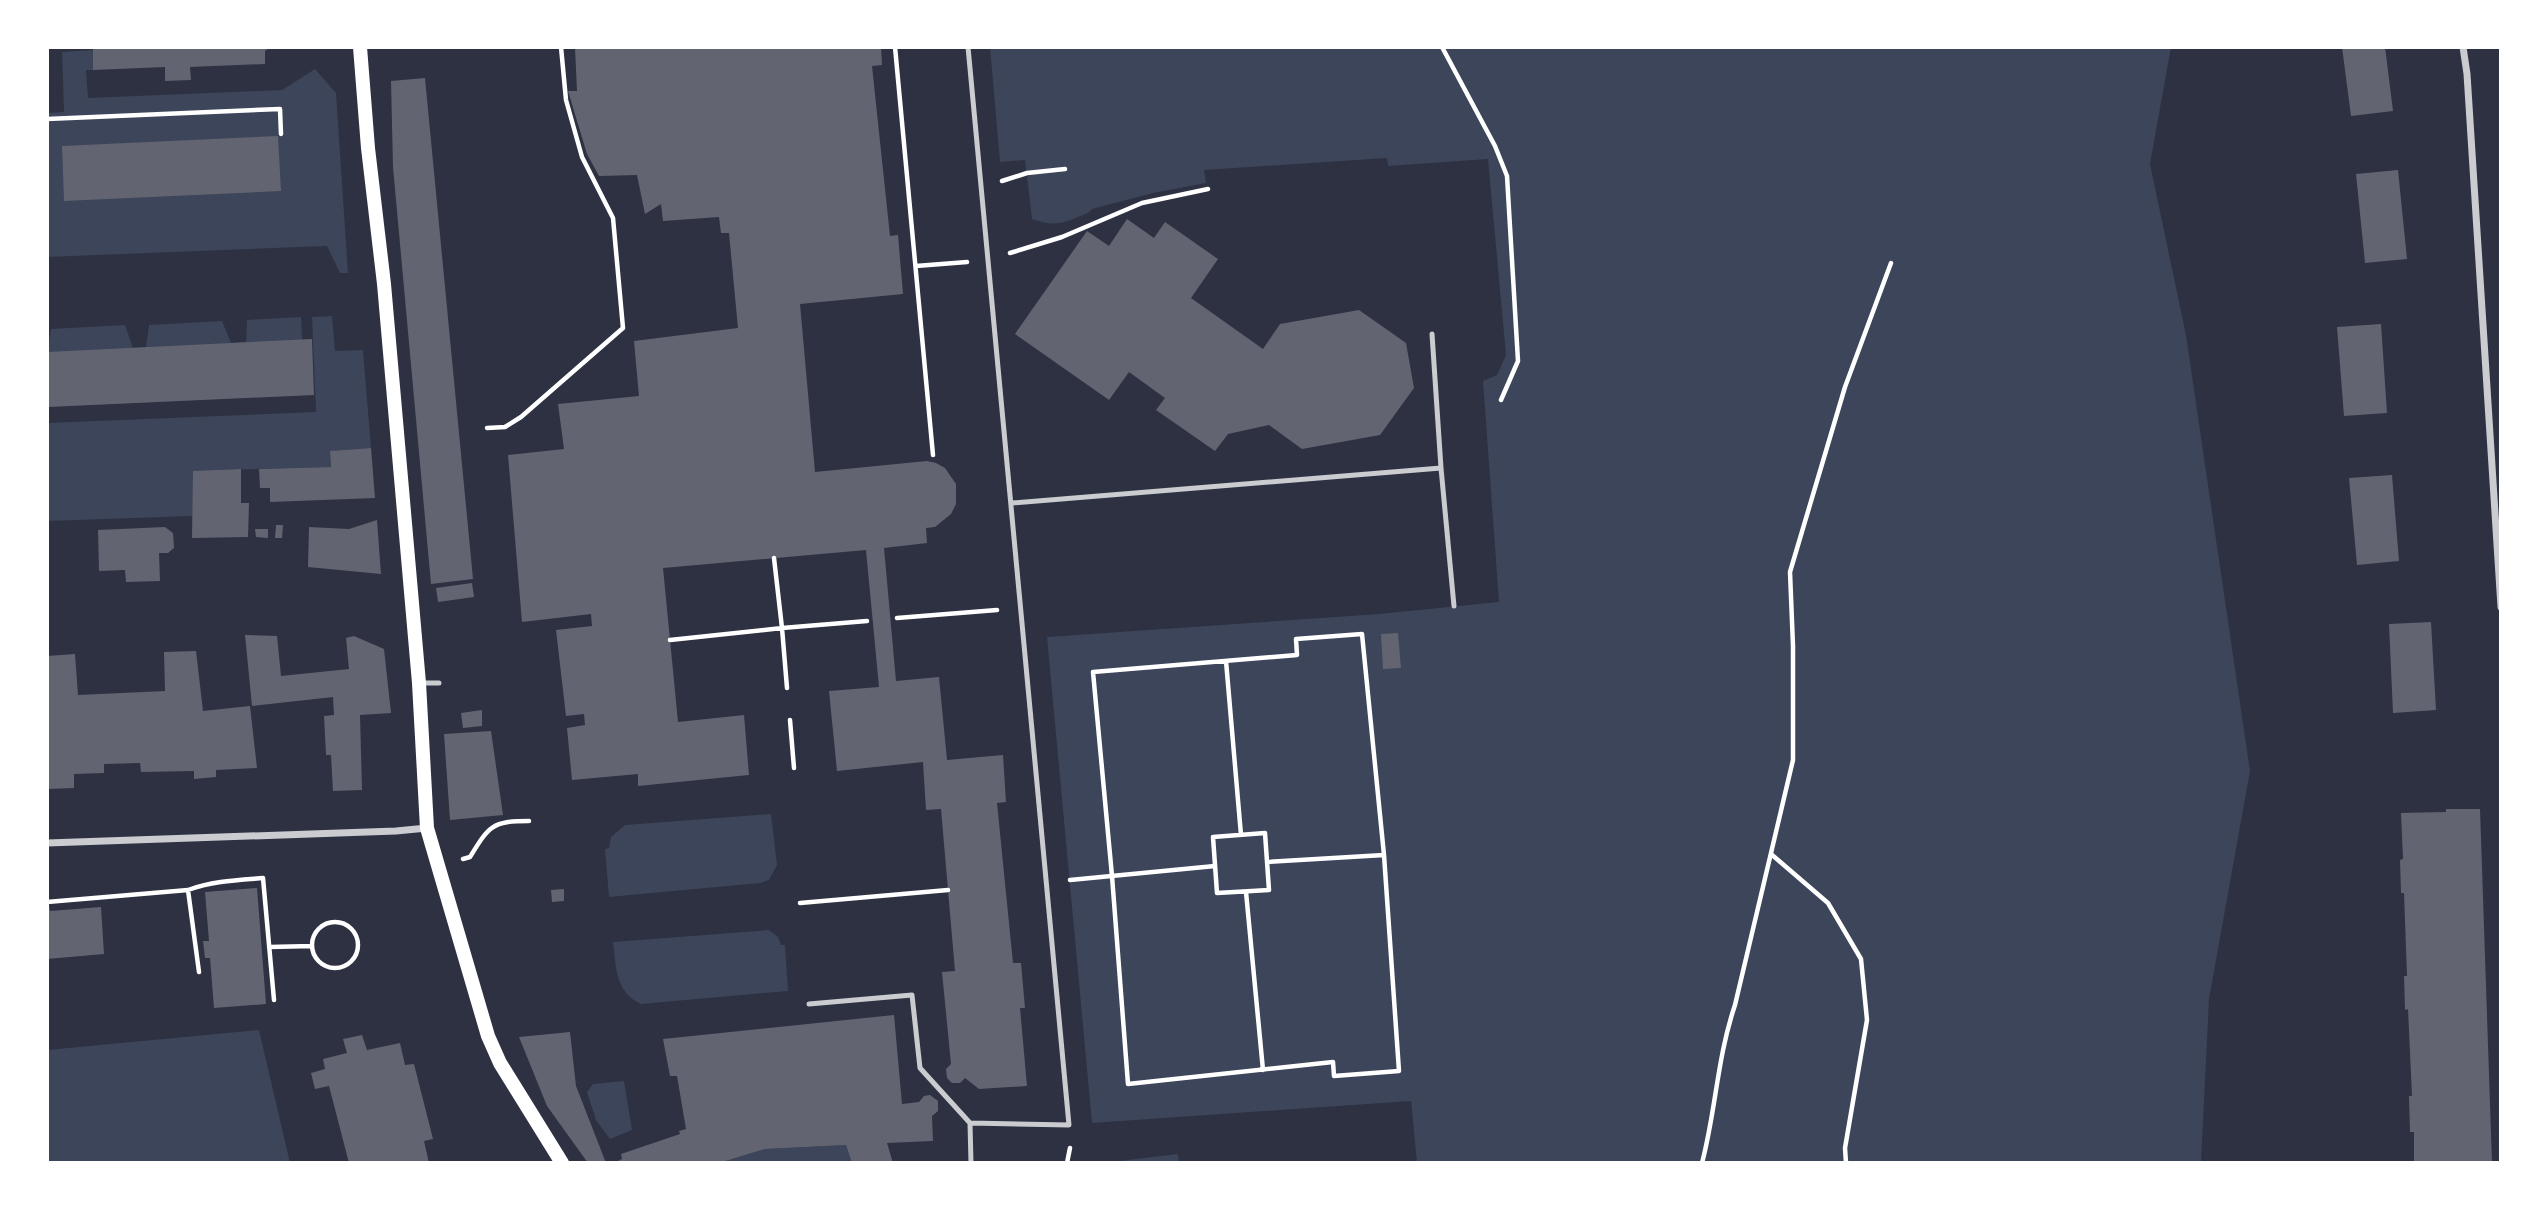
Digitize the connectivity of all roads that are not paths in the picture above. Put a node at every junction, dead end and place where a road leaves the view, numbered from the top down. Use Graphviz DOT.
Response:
graph roads {
  1 [pos="360,47"];
  2 [pos="968,47"];
  3 [pos="2463,47"];
  4 [pos="1432,334"];
  5 [pos="1441,468"];
  6 [pos="1012,503"];
  7 [pos="1454,606"];
  8 [pos="2501,607"];
  9 [pos="419,683"];
  10 [pos="439,683"];
  11 [pos="427,828"];
  12 [pos="47,843"];
  13 [pos="809,1003"];
  14 [pos="970,1123"];
  15 [pos="562,1163"];
  16 [pos="971,1163"];
  1 -- 9 [label="main road"];
  2 -- 6 [label="lane"];
  3 -- 8 [label="street"];
  4 -- 5 [label="lane"];
  5 -- 6 [label="lane"];
  5 -- 7 [label="lane"];
  6 -- 14 [label="lane"];
  9 -- 10 [label="lane"];
  9 -- 11 [label="main road"];
  11 -- 12 [label="street"];
  11 -- 15 [label="main road"];
  13 -- 14 [label="lane"];
  14 -- 16 [label="lane"];
}
